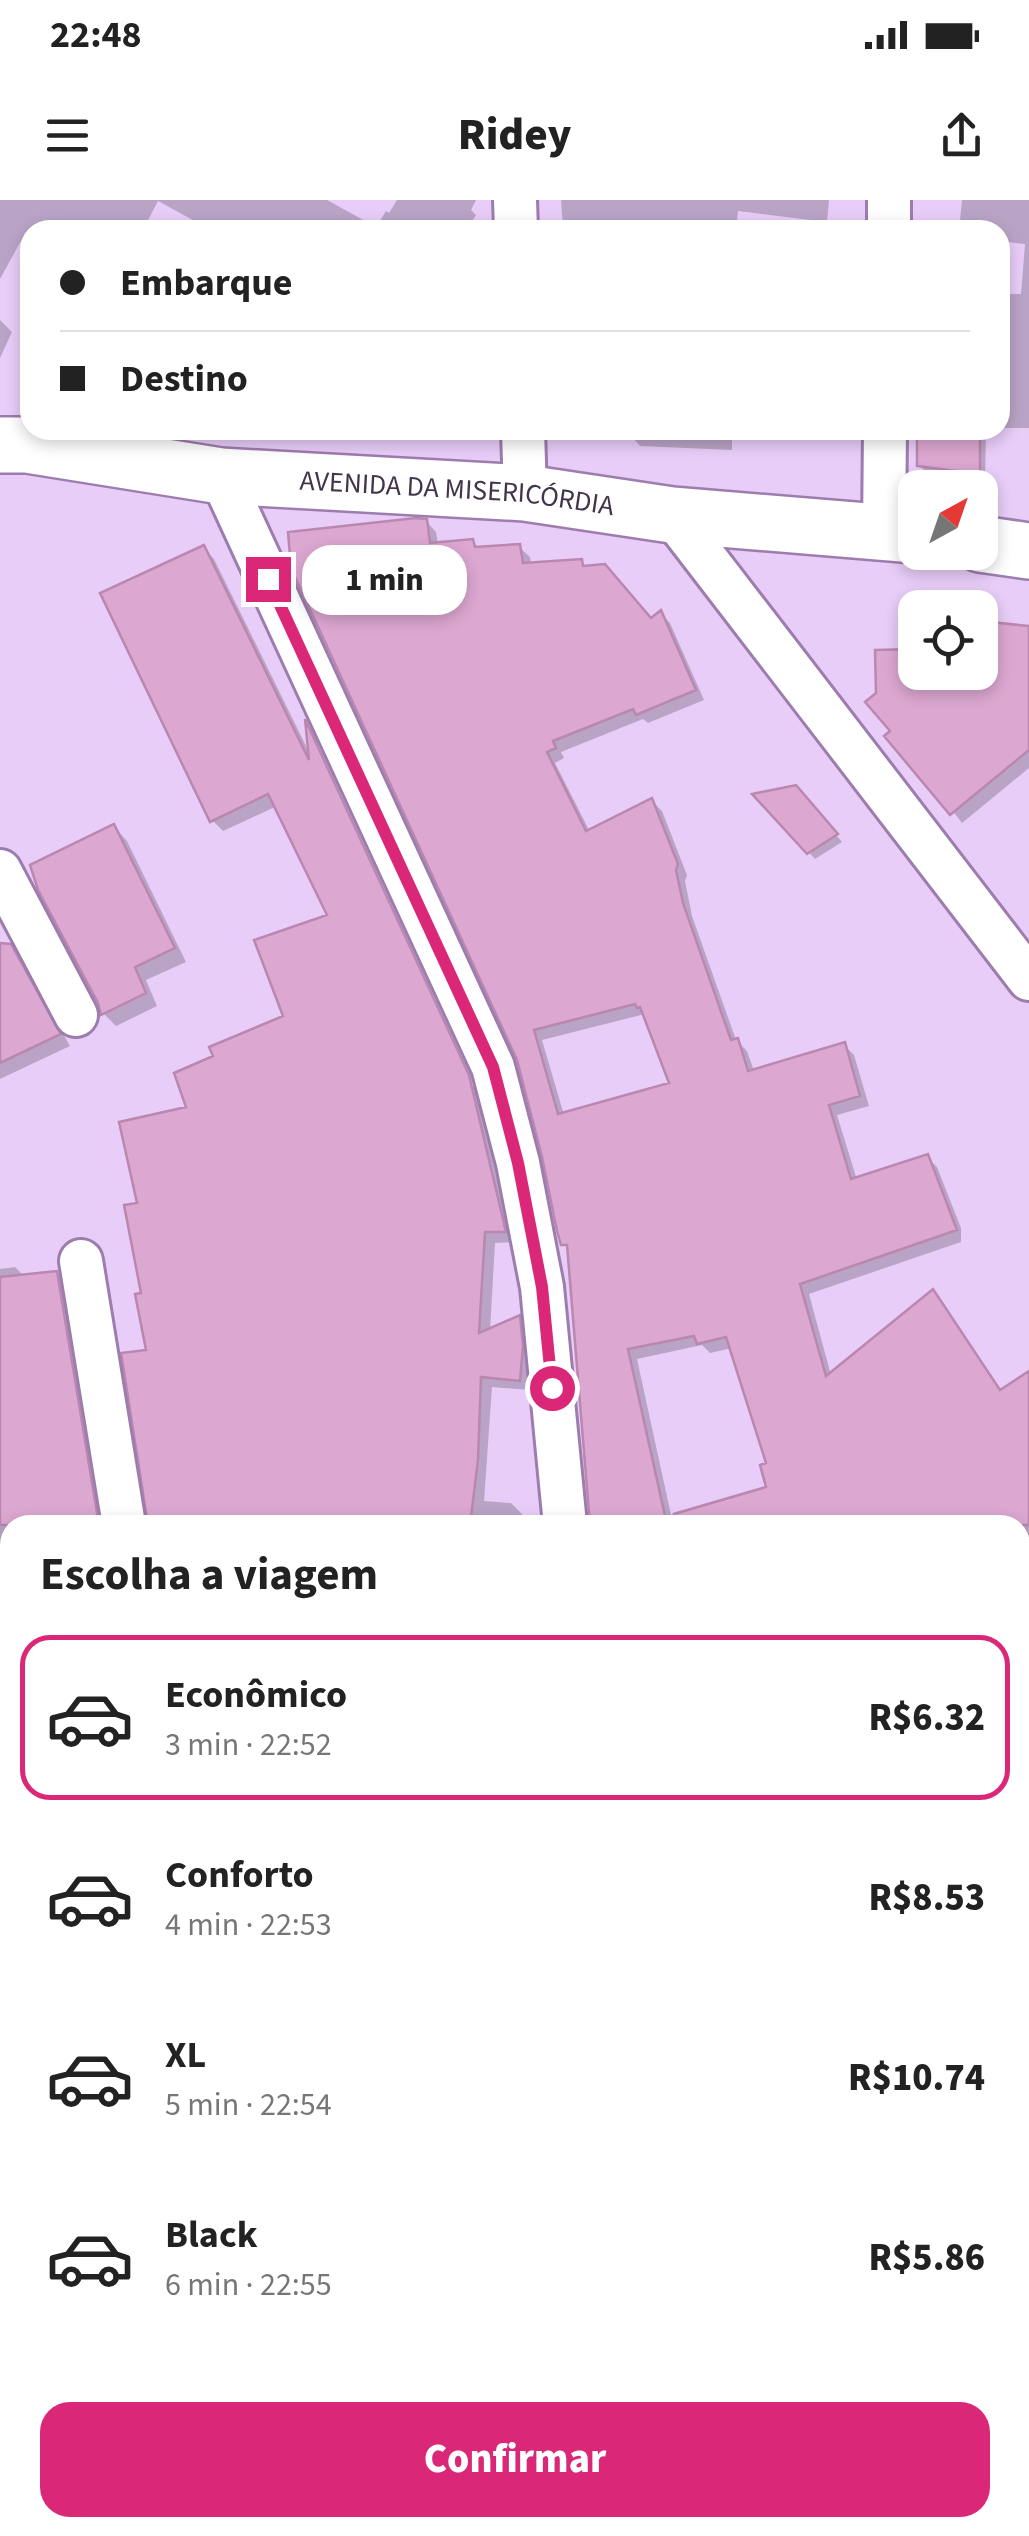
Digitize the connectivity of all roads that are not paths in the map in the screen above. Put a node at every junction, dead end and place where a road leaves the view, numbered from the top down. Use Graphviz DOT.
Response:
graph roads {
  1 [pos="522,440"];
  2 [pos="887,440"];
  3 [pos="0,445"];
  4 [pos="220,476"];
  5 [pos="524,493"];
  6 [pos="672,515"];
  7 [pos="898,525"];
  8 [pos="898,533"];
  9 [pos="998,547"];
  10 [pos="1029,551"];
  11 [pos="0,871"];
  12 [pos="1029,979"];
  13 [pos="76,1015"];
  14 [pos="81,1261"];
  15 [pos="122,1515"];
  16 [pos="564,1515"];
  1 -- 5 [label="street"];
  2 -- 7 [label="street"];
  3 -- 4 [label="street, AVENIDA DA MISERICÓRDIA"];
  4 -- 5 [label="street, AVENIDA DA MISERICÓRDIA"];
  4 -- 16 [label="street"];
  5 -- 6 [label="street, AVENIDA DA MISERICÓRDIA"];
  6 -- 8 [label="street, AVENIDA DA MISERICÓRDIA"];
  6 -- 12 [label="street"];
  9 -- 10 [label="street"];
  11 -- 13 [label="street"];
  14 -- 15 [label="street"];
}
